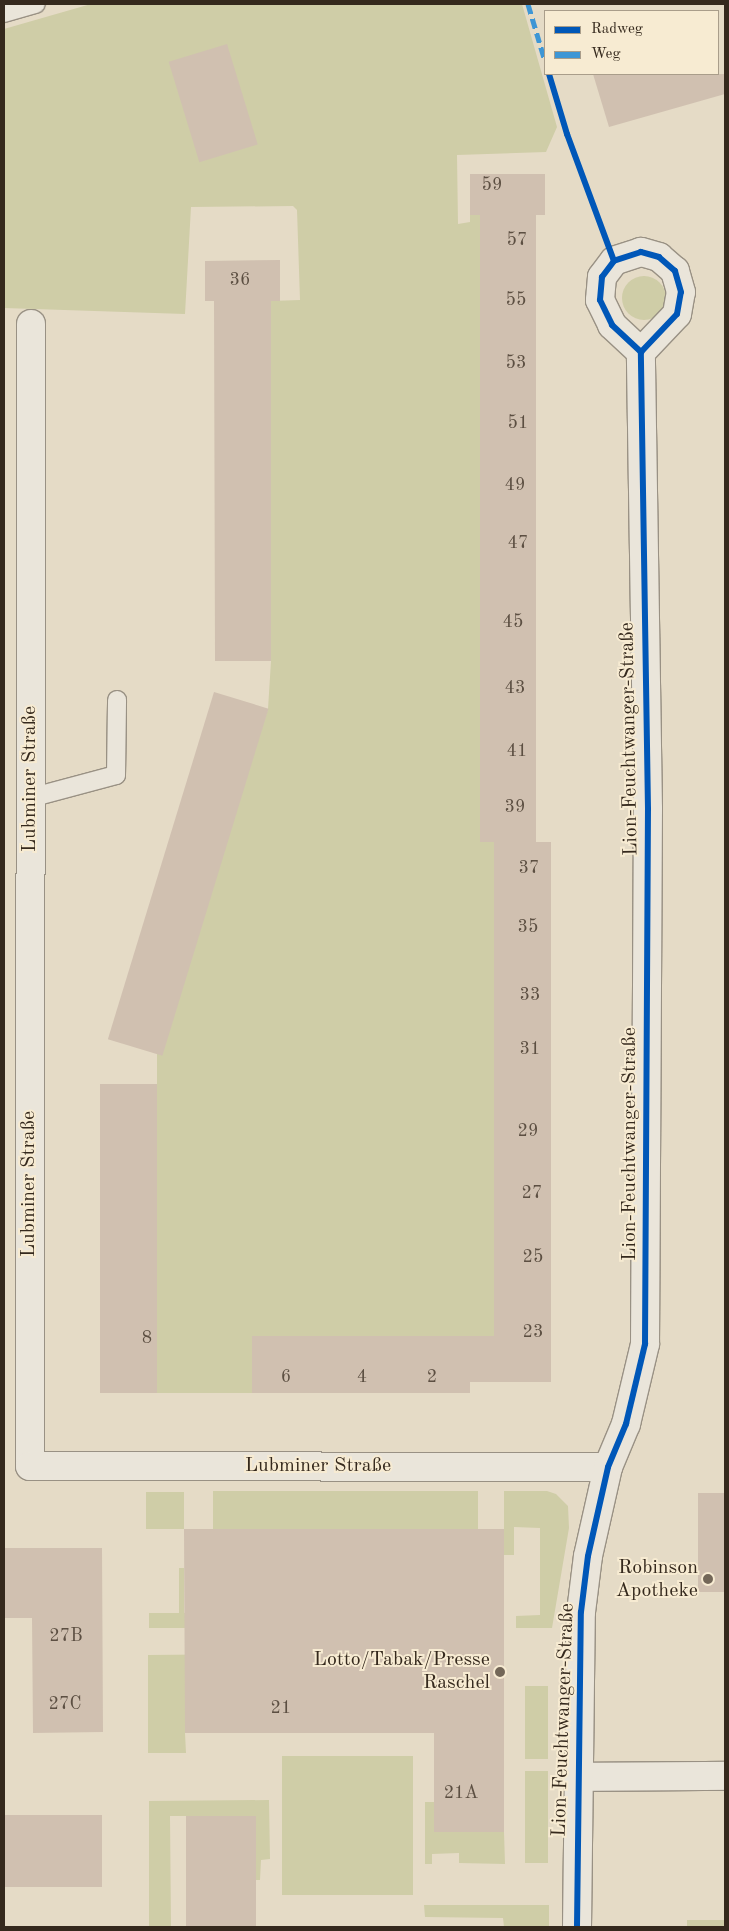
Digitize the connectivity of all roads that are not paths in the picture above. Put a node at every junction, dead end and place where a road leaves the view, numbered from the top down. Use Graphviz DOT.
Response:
graph roads {
  1 [pos="36,4"];
  2 [pos="4,13"];
  3 [pos="31,324"];
  4 [pos="641,352"];
  5 [pos="118,700"];
  6 [pos="30,798"];
  7 [pos="608,1467"];
  8 [pos="725,1776"];
  9 [pos="576,1777"];
  10 [pos="577,1927"];
  1 -- 2 [label="lane"];
  3 -- 6 [label="street, Lubminer Straße"];
  4 -- 7 [label="street, Lion-Feuchtwanger-Straße"];
  5 -- 6 [label="lane"];
  6 -- 7 [label="street, Lubminer Straße"];
  7 -- 9 [label="street, Lion-Feuchtwanger-Straße"];
  8 -- 9 [label="street"];
  9 -- 10 [label="street, Lion-Feuchtwanger-Straße"];
}
